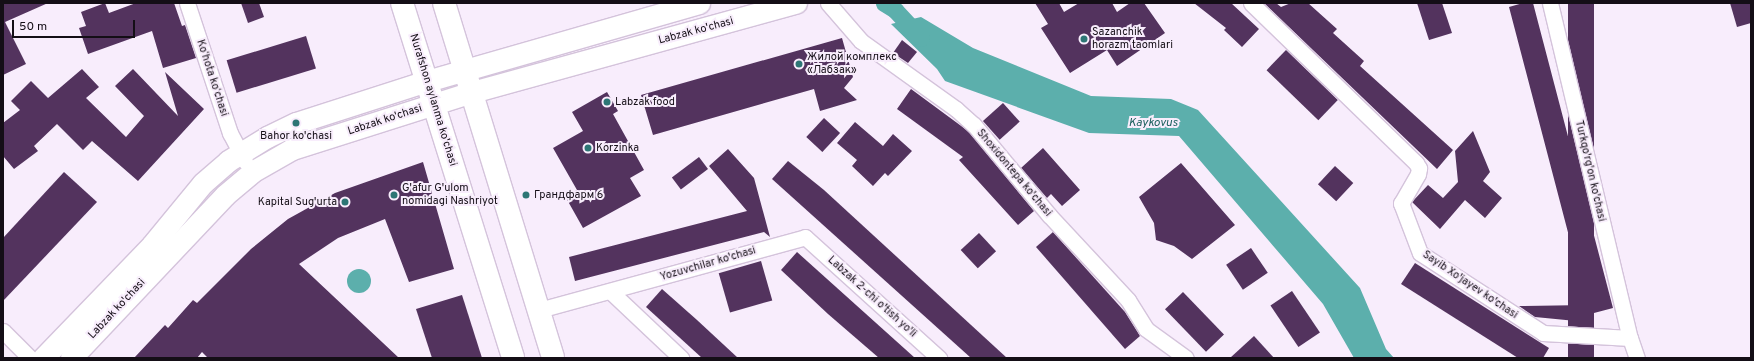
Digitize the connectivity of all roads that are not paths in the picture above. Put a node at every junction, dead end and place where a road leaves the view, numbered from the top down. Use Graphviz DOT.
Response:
graph roads {
  1 [pos="187,3"];
  2 [pos="402,3"];
  3 [pos="444,3"];
  4 [pos="699,3"];
  5 [pos="796,3"];
  6 [pos="828,3"];
  7 [pos="1251,3"];
  8 [pos="1550,3"];
  9 [pos="465,69"];
  10 [pos="427,81"];
  11 [pos="472,92"];
  12 [pos="435,104"];
  13 [pos="240,152"];
  14 [pos="252,172"];
  15 [pos="805,237"];
  16 [pos="610,291"];
  17 [pos="539,310"];
  18 [pos="3,331"];
  19 [pos="1630,338"];
  20 [pos="30,358"];
  21 [pos="43,358"];
  22 [pos="71,358"];
  23 [pos="513,358"];
  24 [pos="553,358"];
  25 [pos="681,358"];
  26 [pos="939,358"];
  27 [pos="1186,358"];
  28 [pos="1637,358"];
  1 -- 13 [label="street, Koʻhota koʻchasi"];
  2 -- 10 [label="main road, Nurafshon aylanma ko'chasi"];
  3 -- 9 [label="main road"];
  4 -- 9 [label="main road, Labzak ko'chasi"];
  5 -- 11 [label="main road, Labzak ko'chasi"];
  6 -- 27 [label="street, Shoxidontepa ko'chasi"];
  7 -- 19 [label="street, Sayib Xo'jayev ko'chasi"];
  8 -- 19 [label="street, Turkqo'rg'on ko'chasi"];
  9 -- 10 [label="main road, Labzak ko'chasi"];
  9 -- 11 [label="main road"];
  10 -- 12 [label="main road, Nurafshon aylanma ko'chasi"];
  10 -- 13 [label="main road, Labzak ko'chasi"];
  11 -- 12 [label="main road, Labzak ko'chasi"];
  11 -- 17 [label="main road"];
  12 -- 14 [label="main road, Labzak ko'chasi"];
  12 -- 23 [label="main road, Nurafshon aylanma ko'chasi"];
  13 -- 14 [label="street, Koʻhota koʻchasi"];
  13 -- 21 [label="main road, Labzak ko'chasi"];
  14 -- 22 [label="main road, Labzak ko'chasi"];
  15 -- 16 [label="street, Yozuvchilar ko'chasi"];
  15 -- 26 [label="street, Labzak 2-chi o'tish yo'li"];
  16 -- 17 [label="street, Yozuvchilar ko'chasi"];
  16 -- 25 [label="street"];
  17 -- 24 [label="main road"];
  18 -- 20 [label="street"];
  19 -- 28 [label="street"];
}
